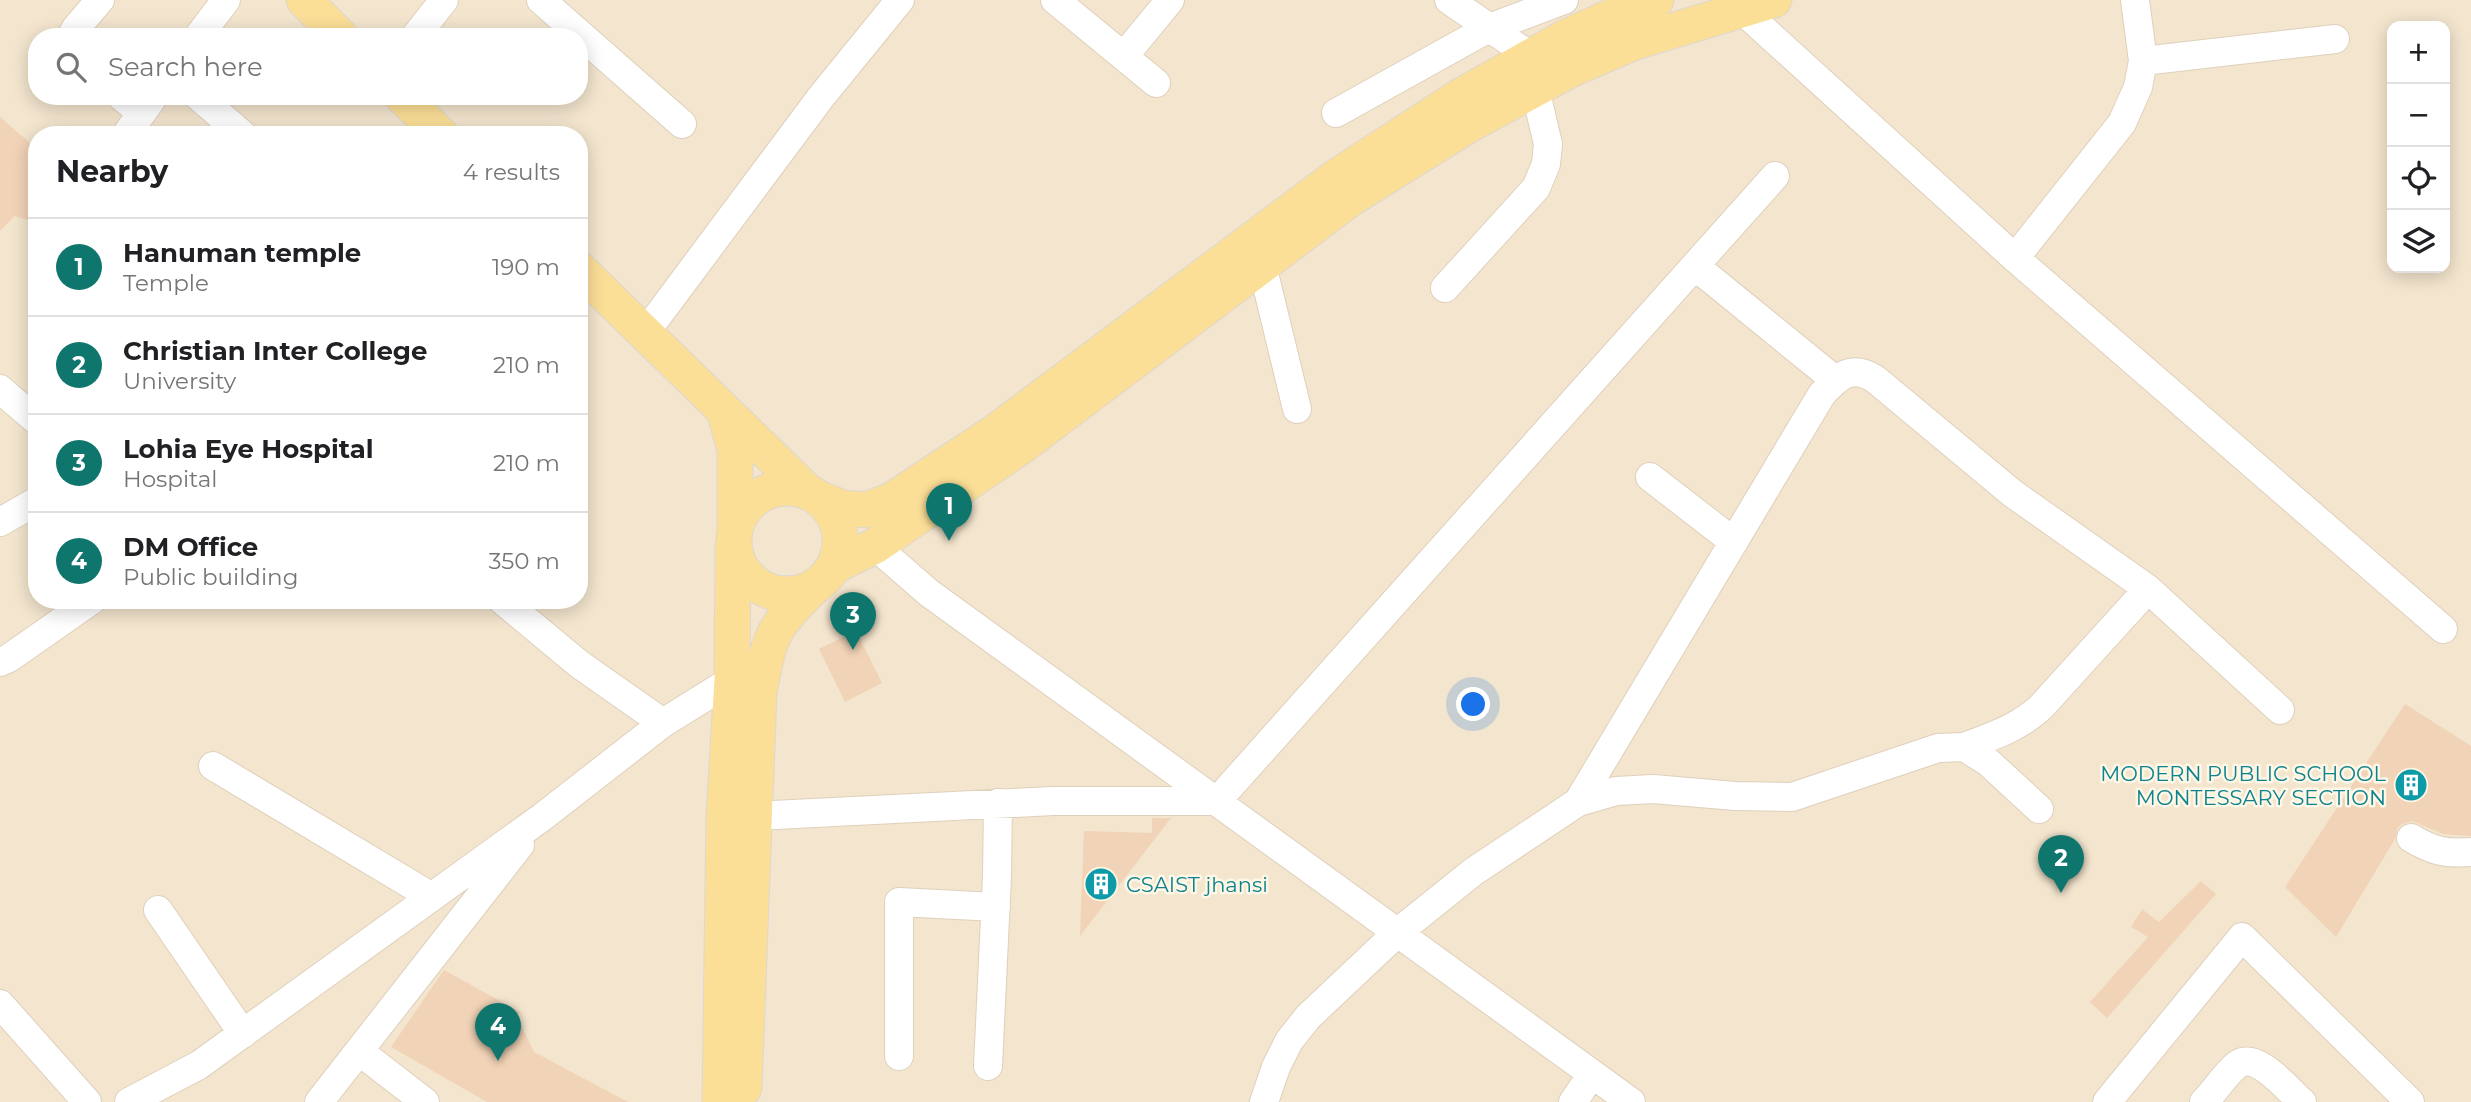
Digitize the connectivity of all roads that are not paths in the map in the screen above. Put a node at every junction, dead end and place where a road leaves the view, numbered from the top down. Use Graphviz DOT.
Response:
graph roads {
  1 [pos="100,0"];
  2 [pos="226,0"];
  3 [pos="304,0"];
  4 [pos="443,0"];
  5 [pos="541,0"];
  6 [pos="900,0"];
  7 [pos="1055,0"];
  8 [pos="1170,0"];
  9 [pos="1449,0"];
  10 [pos="1564,0"];
  11 [pos="1656,0"];
  12 [pos="2135,0"];
  13 [pos="1751,3"];
  14 [pos="78,28"];
  15 [pos="205,28"];
  16 [pos="332,28"];
  17 [pos="422,28"];
  18 [pos="573,28"];
  19 [pos="1489,28"];
  20 [pos="2335,39"];
  21 [pos="588,42"];
  22 [pos="1124,56"];
  23 [pos="2143,61"];
  24 [pos="1533,73"];
  25 [pos="1156,83"];
  26 [pos="208,105"];
  27 [pos="411,105"];
  28 [pos="1336,113"];
  29 [pos="681,124"];
  30 [pos="233,126"];
  31 [pos="433,126"];
  32 [pos="1775,176"];
  33 [pos="2015,258"];
  34 [pos="1262,265"];
  35 [pos="1695,266"];
  36 [pos="588,278"];
  37 [pos="1444,288"];
  38 [pos="645,333"];
  39 [pos="1835,380"];
  40 [pos="2,394"];
  41 [pos="1297,409"];
  42 [pos="725,413"];
  43 [pos="28,414"];
  44 [pos="1650,477"];
  45 [pos="813,495"];
  46 [pos="28,506"];
  47 [pos="0,522"];
  48 [pos="734,537"];
  49 [pos="1734,542"];
  50 [pos="875,546"];
  51 [pos="836,565"];
  52 [pos="2148,589"];
  53 [pos="811,590"];
  54 [pos="79,609"];
  55 [pos="513,609"];
  56 [pos="2443,629"];
  57 [pos="0,662"];
  58 [pos="732,680"];
  59 [pos="2280,710"];
  60 [pos="663,723"];
  61 [pos="1964,747"];
  62 [pos="213,766"];
  63 [pos="1217,801"];
  64 [pos="1578,802"];
  65 [pos="998,803"];
  66 [pos="2039,809"];
  67 [pos="739,816"];
  68 [pos="541,818"];
  69 [pos="2411,838"];
  70 [pos="2471,852"];
  71 [pos="432,897"];
  72 [pos="996,907"];
  73 [pos="158,910"];
  74 [pos="1397,933"];
  75 [pos="0,1004"];
  76 [pos="243,1034"];
  77 [pos="359,1051"];
  78 [pos="899,1056"];
  79 [pos="988,1066"];
  80 [pos="1592,1074"];
  81 [pos="88,1102"];
  82 [pos="129,1102"];
  83 [pos="319,1102"];
  84 [pos="425,1102"];
  85 [pos="720,1102"];
  86 [pos="744,1102"];
  87 [pos="1264,1102"];
  88 [pos="1573,1102"];
  89 [pos="1631,1102"];
  90 [pos="2107,1102"];
  91 [pos="2204,1102"];
  92 [pos="2302,1102"];
  93 [pos="2410,1102"];
  1 -- 14 [label="street"];
  2 -- 15 [label="street"];
  3 -- 16 [label="main road"];
  4 -- 17 [label="street"];
  5 -- 18 [label="street"];
  6 -- 38 [label="street"];
  7 -- 22 [label="street"];
  8 -- 22 [label="street"];
  9 -- 19 [label="street"];
  10 -- 19 [label="street"];
  11 -- 24 [label="main road"];
  12 -- 23 [label="street"];
  13 -- 24 [label="main road"];
  13 -- 33 [label="street"];
  19 -- 24 [label="street"];
  19 -- 28 [label="street"];
  20 -- 23 [label="street"];
  21 -- 29 [label="street"];
  22 -- 25 [label="street"];
  23 -- 33 [label="street"];
  24 -- 34 [label="main road"];
  24 -- 37 [label="street"];
  24 -- 45 [label="main road"];
  26 -- 30 [label="street"];
  27 -- 31 [label="main road"];
  32 -- 35 [label="street"];
  33 -- 56 [label="street"];
  34 -- 41 [label="street"];
  34 -- 50 [label="main road"];
  35 -- 39 [label="street"];
  35 -- 63 [label="street"];
  36 -- 38 [label="main road"];
  38 -- 42 [label="main road"];
  39 -- 49 [label="street"];
  39 -- 52 [label="street"];
  40 -- 43 [label="street"];
  42 -- 45 [label="main road"];
  42 -- 48 [label="main road"];
  44 -- 49 [label="street"];
  45 -- 48 [label="main road"];
  45 -- 51 [label="main road"];
  46 -- 47 [label="street"];
  48 -- 53 [label="main road"];
  48 -- 58 [label="main road"];
  49 -- 64 [label="street"];
  50 -- 51 [label="main road"];
  50 -- 63 [label="street"];
  51 -- 53 [label="main road"];
  52 -- 59 [label="street"];
  52 -- 61 [label="street"];
  53 -- 67 [label="main road"];
  54 -- 57 [label="street"];
  55 -- 60 [label="street"];
  58 -- 60 [label="street"];
  58 -- 67 [label="main road"];
  60 -- 68 [label="street"];
  61 -- 64 [label="street"];
  61 -- 66 [label="street"];
  62 -- 71 [label="street"];
  63 -- 65 [label="street"];
  63 -- 74 [label="street"];
  64 -- 74 [label="street"];
  65 -- 67 [label="street"];
  65 -- 72 [label="street"];
  67 -- 85 [label="main road"];
  67 -- 86 [label="main road"];
  68 -- 71 [label="street"];
  68 -- 77 [label="street"];
  69 -- 70 [label="street"];
  71 -- 76 [label="street"];
  72 -- 78 [label="street"];
  72 -- 79 [label="street"];
  73 -- 76 [label="street"];
  74 -- 80 [label="street"];
  74 -- 87 [label="street"];
  75 -- 81 [label="street"];
  76 -- 82 [label="street"];
  77 -- 83 [label="street"];
  77 -- 84 [label="street"];
  80 -- 88 [label="street"];
  80 -- 89 [label="street"];
  90 -- 93 [label="street"];
  91 -- 92 [label="street"];
}
